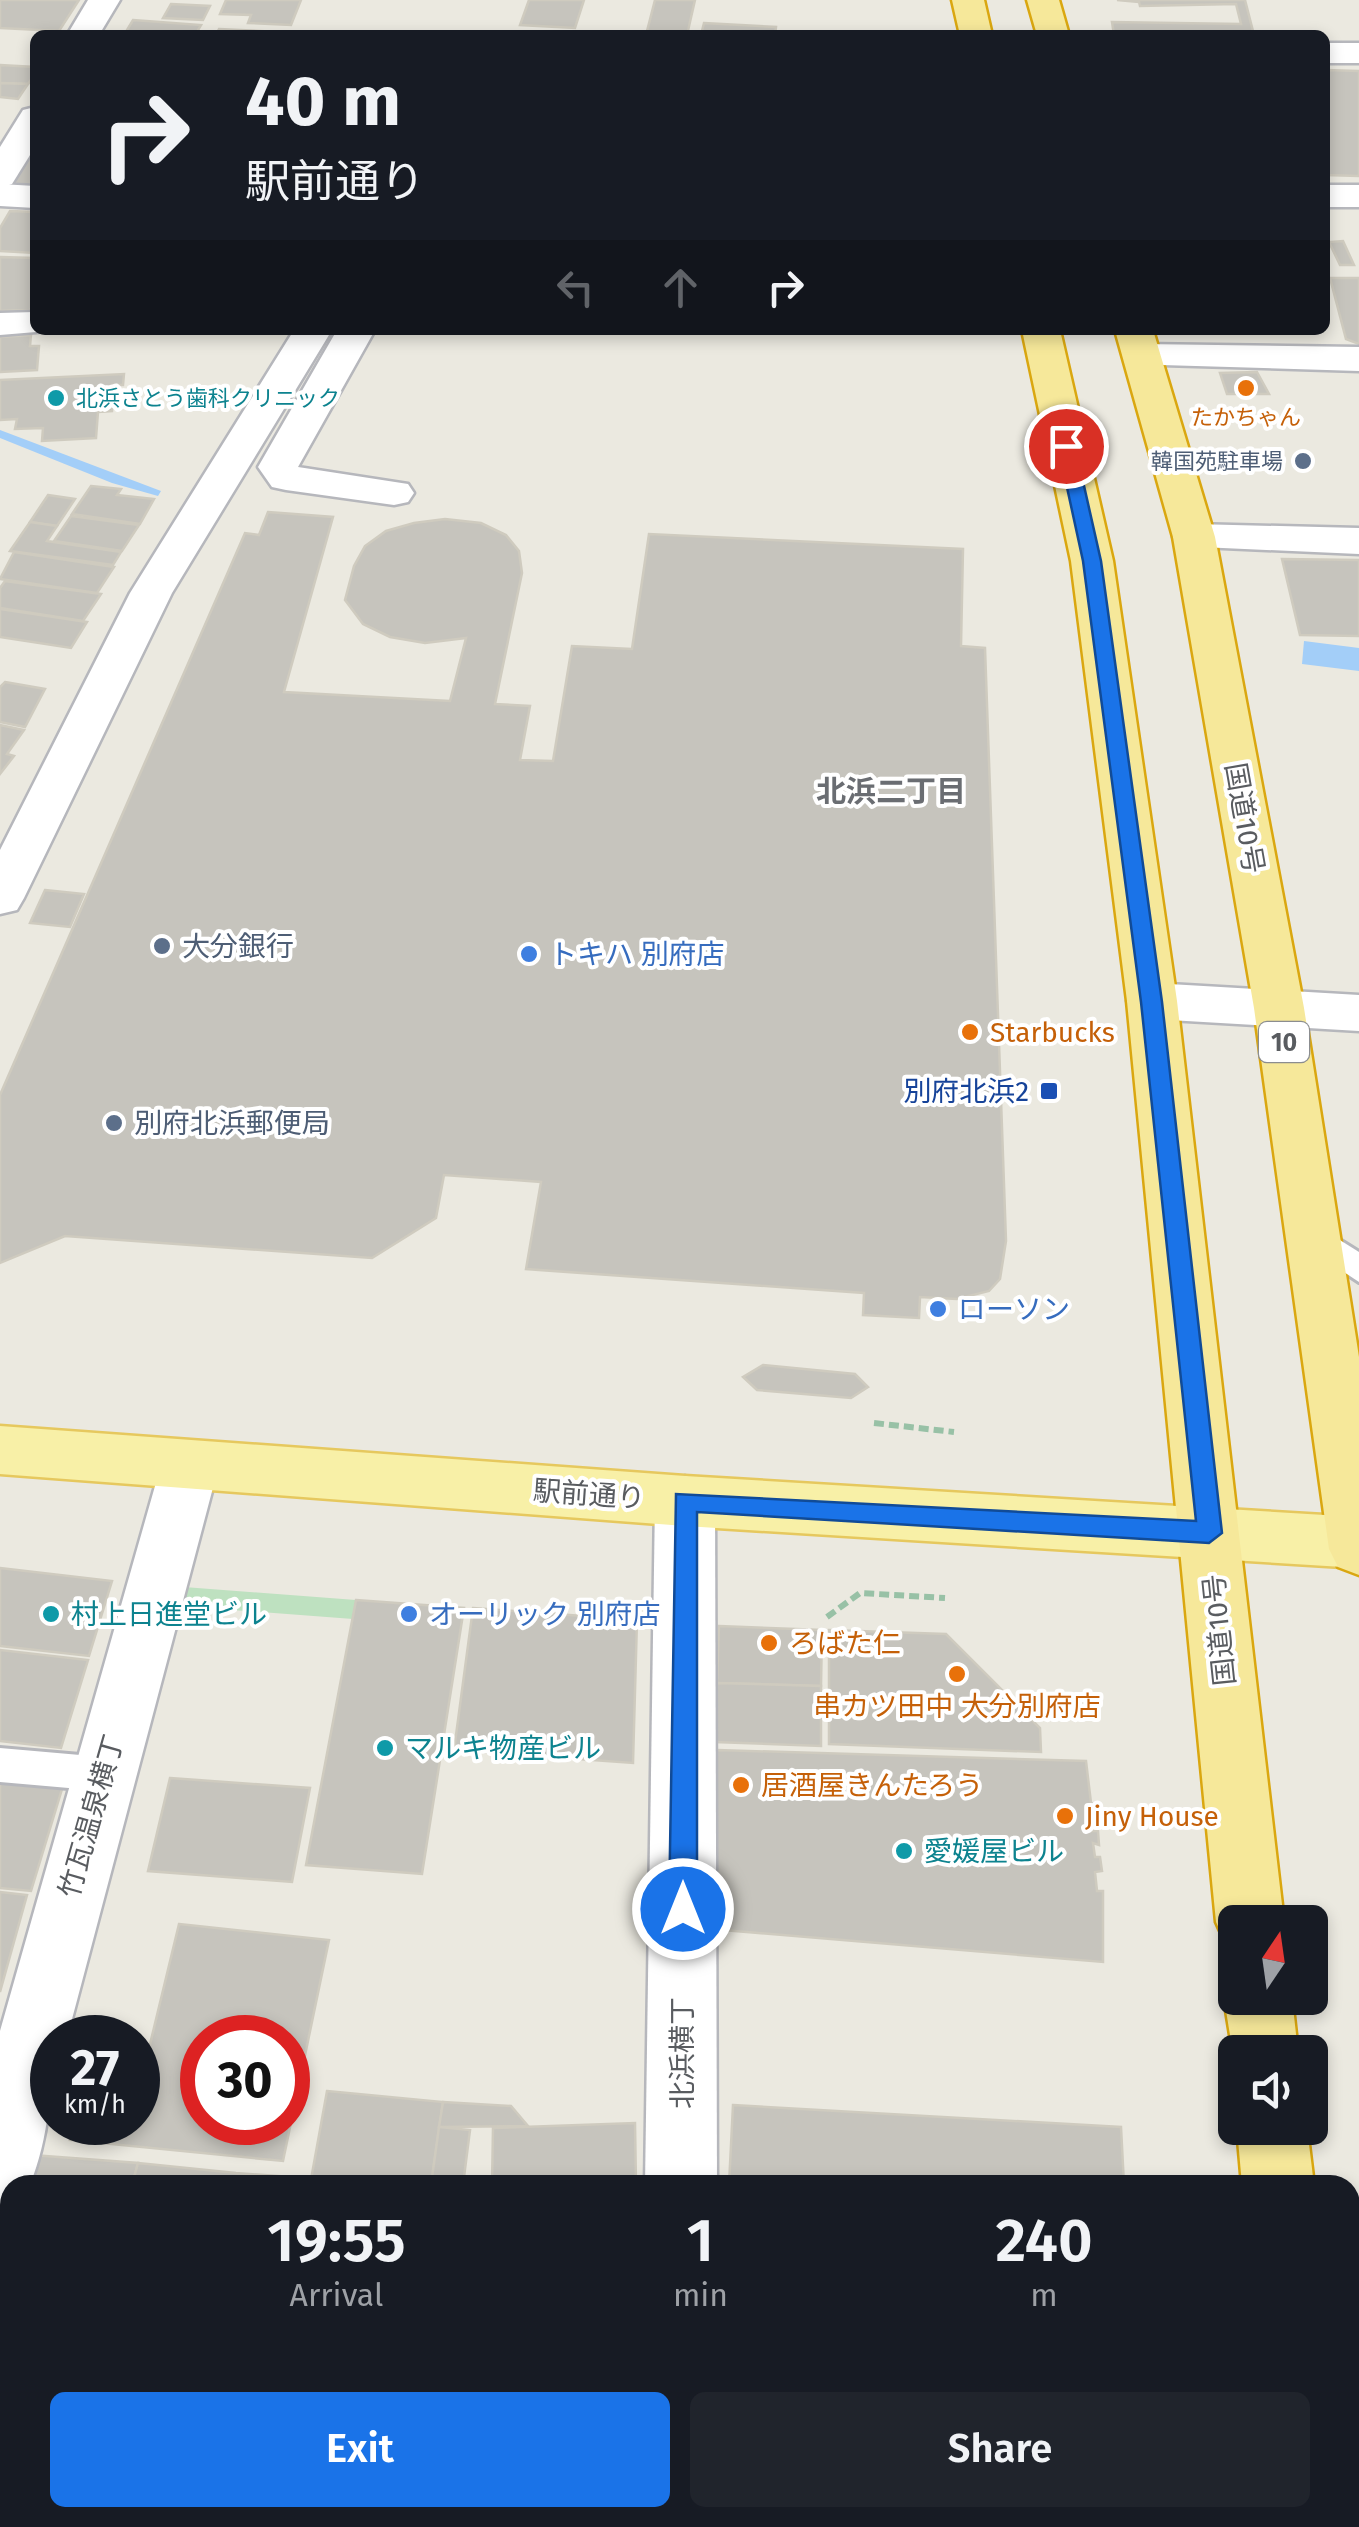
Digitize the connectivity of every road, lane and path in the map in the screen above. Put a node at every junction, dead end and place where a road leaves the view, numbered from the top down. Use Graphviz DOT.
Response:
graph roads {
  1 [pos="104,0"];
  2 [pos="968,0"];
  3 [pos="1042,0"];
  4 [pos="86,30"];
  5 [pos="975,30"];
  6 [pos="1051,30"];
  7 [pos="1330,52"];
  8 [pos="1359,53"];
  9 [pos="30,126"];
  10 [pos="0,177"];
  11 [pos="0,194"];
  12 [pos="1330,196"];
  13 [pos="1359,196"];
  14 [pos="30,197"];
  15 [pos="30,323"];
  16 [pos="0,324"];
  17 [pos="310,335"];
  18 [pos="353,335"];
  19 [pos="1042,335"];
  20 [pos="1138,343"];
  21 [pos="1359,359"];
  22 [pos="394,493"];
  23 [pos="1194,538"];
  24 [pos="1359,542"];
  25 [pos="0,898"];
  26 [pos="1152,1002"];
  27 [pos="1279,1008"];
  28 [pos="1359,1013"];
  29 [pos="1312,1234"];
  30 [pos="1359,1269"];
  31 [pos="874,1423"];
  32 [pos="954,1432"];
  33 [pos="0,1450"];
  34 [pos="190,1465"];
  35 [pos="685,1501"];
  36 [pos="1209,1533"];
  37 [pos="1359,1545"];
  38 [pos="944,1598"];
  39 [pos="827,1617"];
  40 [pos="0,1765"];
  41 [pos="104,1774"];
  42 [pos="1248,1905"];
  43 [pos="1274,2145"];
  44 [pos="0,2170"];
  45 [pos="682,2175"];
  46 [pos="1277,2175"];
  1 -- 4 [label="street"];
  2 -- 5 [label="highway"];
  3 -- 6 [label="highway"];
  7 -- 8 [label="street"];
  9 -- 10 [label="street"];
  11 -- 14 [label="street"];
  12 -- 13 [label="street"];
  15 -- 16 [label="street"];
  17 -- 25 [label="street"];
  18 -- 22 [label="street"];
  19 -- 26 [label="highway, 国道10号"];
  20 -- 21 [label="street"];
  20 -- 23 [label="highway, 国道10号 / 10"];
  23 -- 24 [label="street"];
  23 -- 27 [label="highway, 国道10号 / 10"];
  26 -- 27 [label="street"];
  26 -- 36 [label="highway, 国道10号"];
  27 -- 28 [label="street"];
  27 -- 29 [label="highway, 国道10号 / 10"];
  29 -- 30 [label="lane"];
  29 -- 37 [label="highway, 国道10号 / 10"];
  31 -- 32 [label="path"];
  33 -- 34 [label="main road, 駅前通り"];
  34 -- 35 [label="main road, 駅前通り"];
  34 -- 41 [label="street, 竹瓦温泉横丁"];
  35 -- 36 [label="main road, 駅前通り"];
  35 -- 45 [label="street, 北浜横丁"];
  36 -- 37 [label="main road, 駅前通り"];
  36 -- 42 [label="highway, 国道10号"];
  38 -- 39 [label="path"];
  40 -- 41 [label="lane"];
  41 -- 44 [label="street, 竹瓦温泉横丁"];
  43 -- 46 [label="highway"];
}
